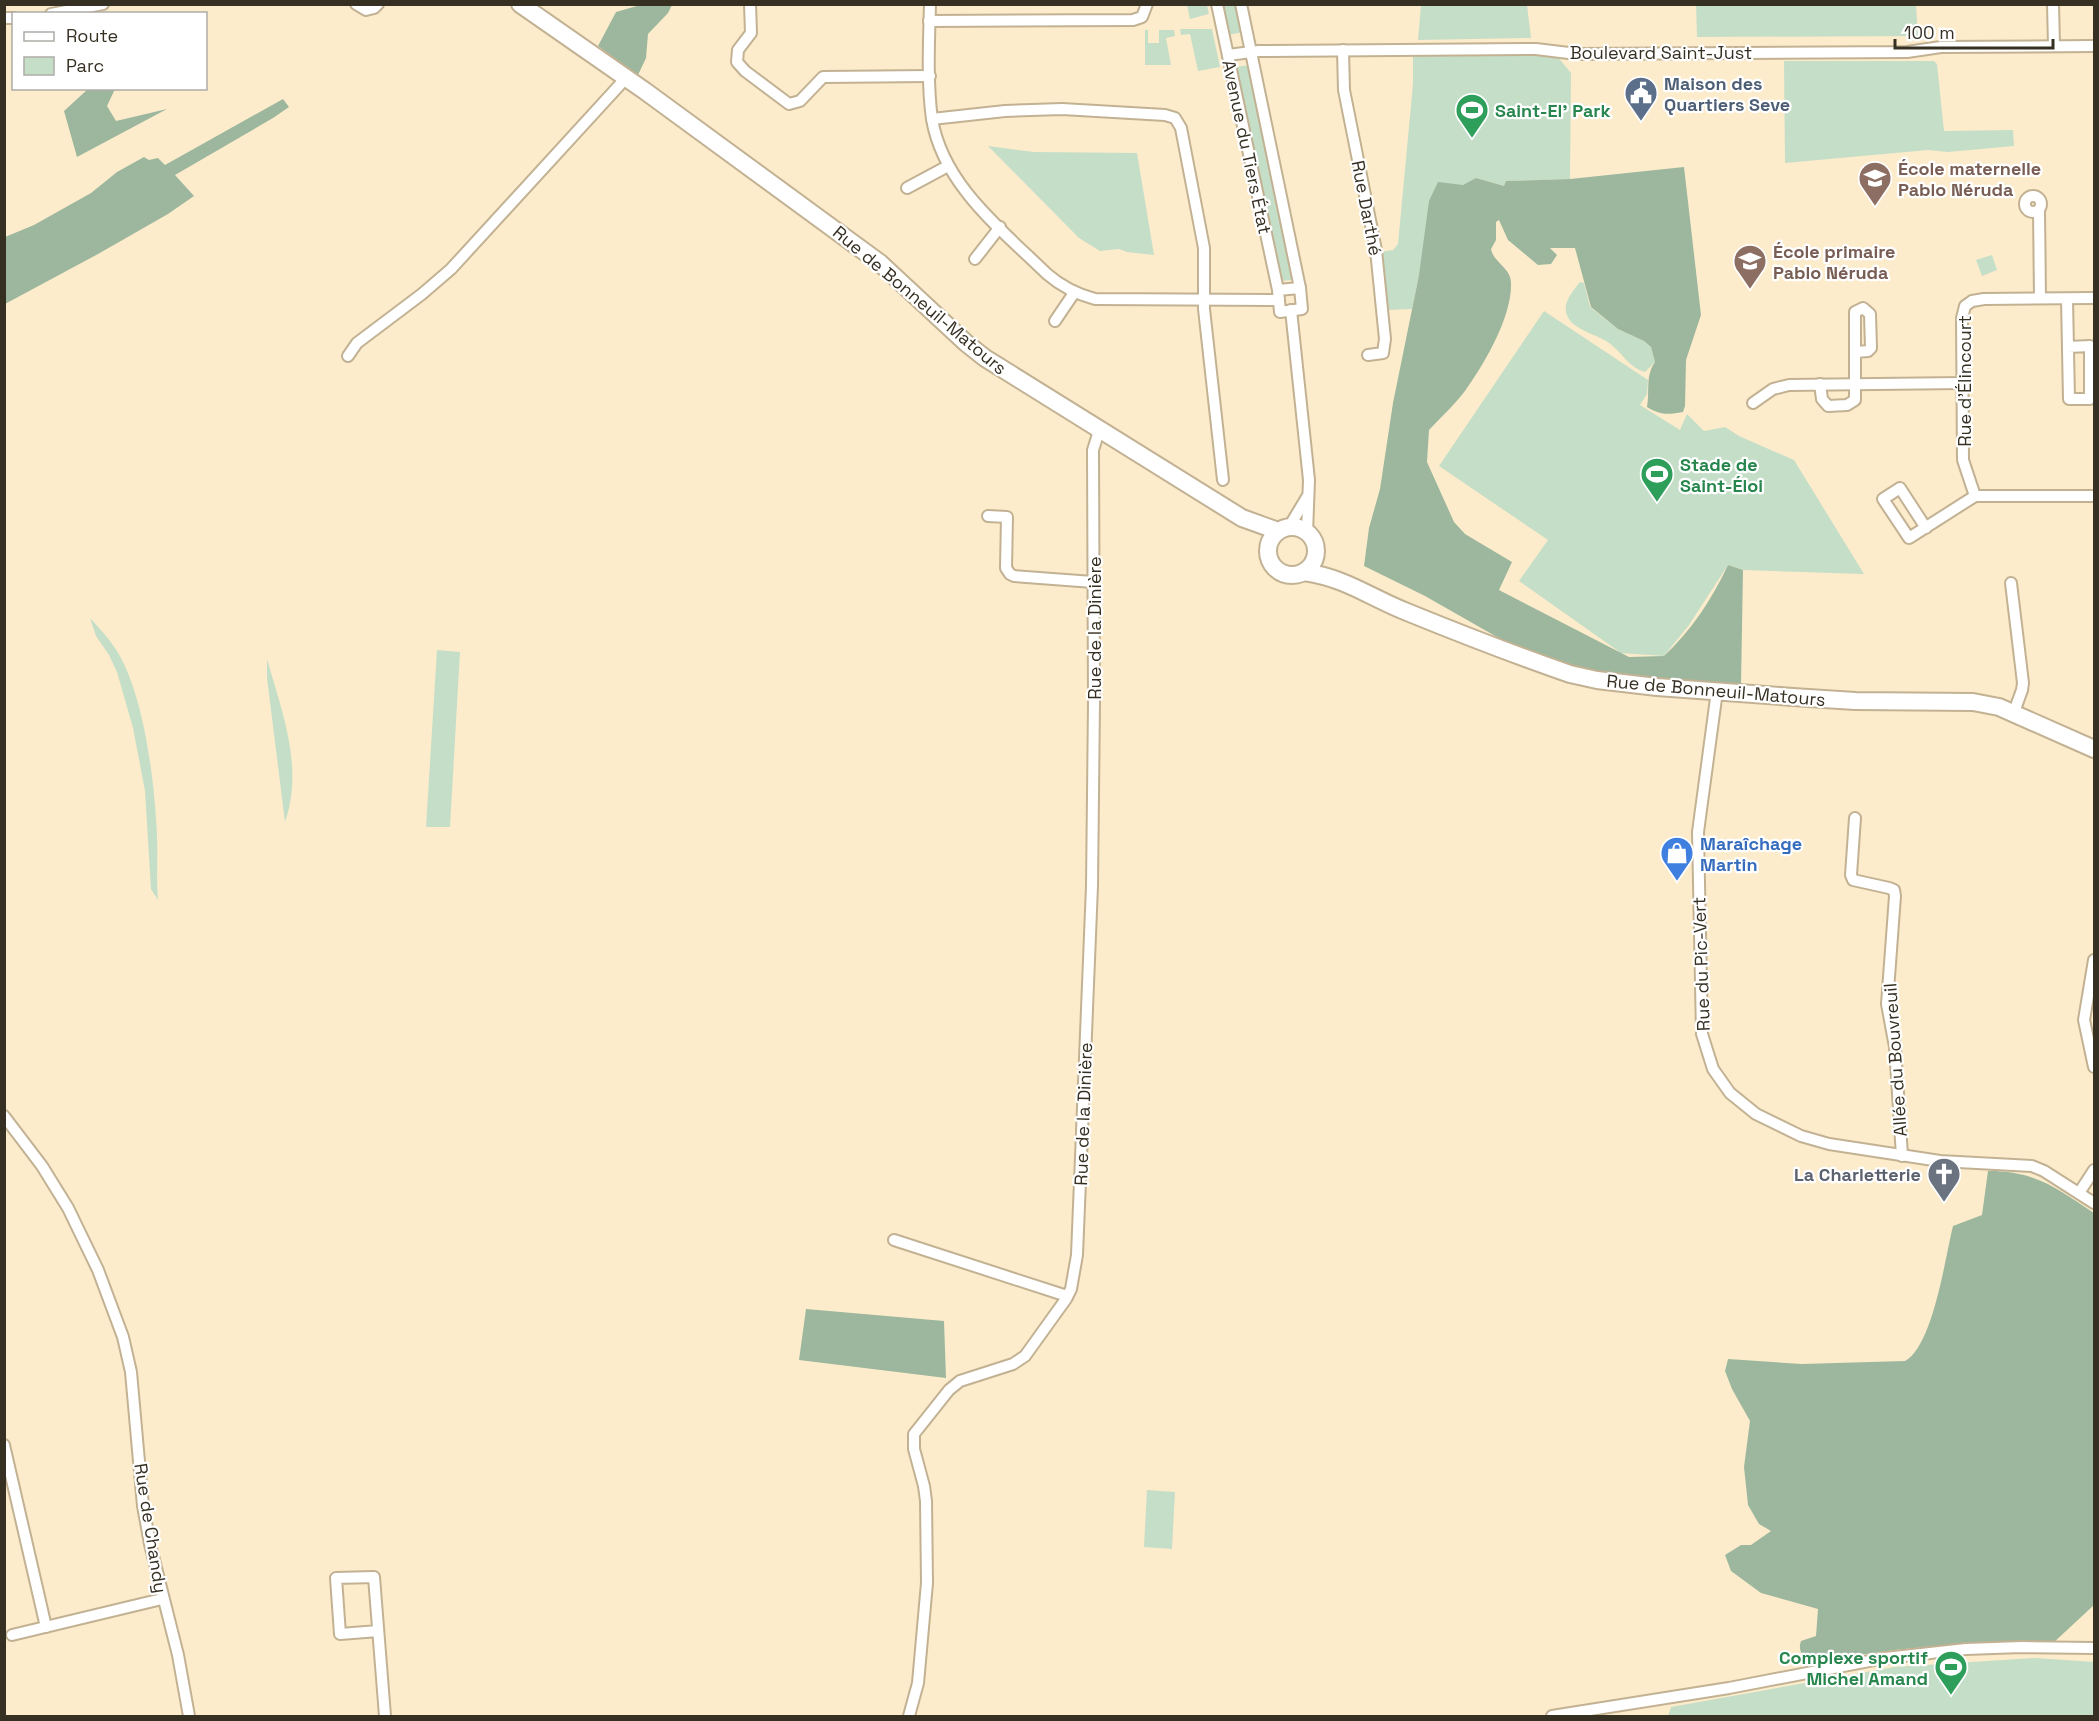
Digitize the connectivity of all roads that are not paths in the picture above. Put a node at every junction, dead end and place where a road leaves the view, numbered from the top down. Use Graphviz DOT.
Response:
graph roads {
  1 [pos="103,4"];
  2 [pos="356,4"];
  3 [pos="378,4"];
  4 [pos="520,4"];
  5 [pos="750,4"];
  6 [pos="930,4"];
  7 [pos="1147,4"];
  8 [pos="1218,4"];
  9 [pos="1241,4"];
  10 [pos="2053,4"];
  11 [pos="61,12"];
  12 [pos="929,21"];
  13 [pos="2054,46"];
  14 [pos="2094,46"];
  15 [pos="1343,50"];
  16 [pos="1250,51"];
  17 [pos="1228,55"];
  18 [pos="930,76"];
  19 [pos="626,78"];
  20 [pos="933,119"];
  21 [pos="948,166"];
  22 [pos="907,188"];
  23 [pos="2039,210"];
  24 [pos="1000,226"];
  25 [pos="975,259"];
  26 [pos="1300,288"];
  27 [pos="1074,293"];
  28 [pos="1278,295"];
  29 [pos="2040,298"];
  30 [pos="2094,298"];
  31 [pos="2067,299"];
  32 [pos="1205,300"];
  33 [pos="1291,310"];
  34 [pos="1054,321"];
  35 [pos="2068,347"];
  36 [pos="1856,352"];
  37 [pos="1368,355"];
  38 [pos="348,356"];
  39 [pos="1963,383"];
  40 [pos="1820,384"];
  41 [pos="1855,384"];
  42 [pos="1753,403"];
  43 [pos="1099,430"];
  44 [pos="1222,480"];
  45 [pos="1309,494"];
  46 [pos="1975,496"];
  47 [pos="2094,496"];
  48 [pos="988,516"];
  49 [pos="1242,518"];
  50 [pos="1926,528"];
  51 [pos="1284,529"];
  52 [pos="1307,533"];
  53 [pos="1268,550"];
  54 [pos="1316,555"];
  55 [pos="1304,572"];
  56 [pos="1094,582"];
  57 [pos="1348,583"];
  58 [pos="2011,583"];
  59 [pos="1717,691"];
  60 [pos="2014,712"];
  61 [pos="2094,749"];
  62 [pos="1855,818"];
  63 [pos="2094,960"];
  64 [pos="2094,1067"];
  65 [pos="4,1116"];
  66 [pos="1902,1156"];
  67 [pos="2094,1170"];
  68 [pos="2079,1193"];
  69 [pos="2094,1203"];
  70 [pos="894,1240"];
  71 [pos="1067,1296"];
  72 [pos="4,1445"];
  73 [pos="162,1599"];
  74 [pos="46,1627"];
  75 [pos="378,1630"];
  76 [pos="12,1635"];
  77 [pos="2094,1648"];
  78 [pos="189,1716"];
  79 [pos="385,1716"];
  80 [pos="909,1716"];
  81 [pos="1552,1716"];
  1 -- 11 [label="street"];
  2 -- 3 [label="street"];
  4 -- 19 [label="main road, Rue de Bonneuil-Matours"];
  5 -- 18 [label="street"];
  6 -- 12 [label="street"];
  7 -- 12 [label="street"];
  8 -- 17 [label="street, Avenue du Tiers État"];
  9 -- 16 [label="street, Avenue du Tiers État"];
  10 -- 13 [label="street"];
  12 -- 18 [label="street"];
  13 -- 14 [label="street, Boulevard Saint-Just"];
  13 -- 15 [label="street, Boulevard Saint-Just"];
  15 -- 16 [label="street, Boulevard Saint-Just"];
  15 -- 37 [label="street, Rue Darthé"];
  16 -- 17 [label="street, Boulevard Saint-Just"];
  16 -- 26 [label="street, Avenue du Tiers État"];
  17 -- 28 [label="street, Avenue du Tiers État"];
  18 -- 20 [label="street"];
  19 -- 38 [label="street"];
  19 -- 43 [label="main road, Rue de Bonneuil-Matours"];
  20 -- 21 [label="street"];
  20 -- 32 [label="street"];
  21 -- 22 [label="street"];
  21 -- 24 [label="street"];
  23 -- 29 [label="street"];
  24 -- 25 [label="street"];
  24 -- 27 [label="street"];
  26 -- 28 [label="street"];
  26 -- 33 [label="street"];
  27 -- 32 [label="street"];
  27 -- 34 [label="street"];
  28 -- 32 [label="street"];
  28 -- 33 [label="street"];
  29 -- 31 [label="street, Rue d'Élincourt"];
  29 -- 39 [label="street, Rue d'Élincourt"];
  30 -- 31 [label="street, Rue d'Élincourt"];
  31 -- 35 [label="street"];
  32 -- 44 [label="street"];
  33 -- 45 [label="street"];
  35 -- 35 [label="street"];
  36 -- 41 [label="street"];
  39 -- 41 [label="street"];
  39 -- 46 [label="street, Rue d'Élincourt"];
  40 -- 41 [label="street"];
  40 -- 41 [label="street"];
  40 -- 42 [label="street"];
  43 -- 49 [label="main road, Rue de Bonneuil-Matours"];
  43 -- 56 [label="street, Rue de la Dinière"];
  45 -- 51 [label="street"];
  45 -- 52 [label="street"];
  46 -- 47 [label="street"];
  46 -- 50 [label="street"];
  48 -- 56 [label="street"];
  49 -- 51 [label="main road, Rue de Bonneuil-Matours"];
  49 -- 53 [label="main road, Rue de Bonneuil-Matours"];
  50 -- 50 [label="street"];
  51 -- 52 [label="main road"];
  51 -- 53 [label="main road"];
  52 -- 54 [label="main road"];
  53 -- 55 [label="main road"];
  54 -- 55 [label="main road"];
  54 -- 57 [label="main road, Rue de Bonneuil-Matours"];
  55 -- 57 [label="main road, Rue de Bonneuil-Matours"];
  56 -- 71 [label="street, Rue de la Dinière"];
  57 -- 59 [label="main road, Rue de Bonneuil-Matours"];
  58 -- 60 [label="street"];
  59 -- 60 [label="main road, Rue de Bonneuil-Matours"];
  59 -- 66 [label="street, Rue du Pic-Vert"];
  60 -- 61 [label="main road, Rue de Bonneuil-Matours"];
  62 -- 66 [label="street, Allée du Bouvreuil"];
  63 -- 64 [label="street"];
  65 -- 73 [label="street, Rue de Chandy"];
  66 -- 68 [label="street, Rue du Pic-Vert"];
  67 -- 68 [label="street"];
  68 -- 69 [label="street, Rue du Pic-Vert"];
  70 -- 71 [label="street"];
  71 -- 80 [label="street, Rue de la Dinière"];
  72 -- 74 [label="street"];
  73 -- 74 [label="street"];
  73 -- 78 [label="street, Rue de Chandy"];
  74 -- 76 [label="street"];
  75 -- 75 [label="street"];
  75 -- 79 [label="street"];
  77 -- 81 [label="street"];
}
